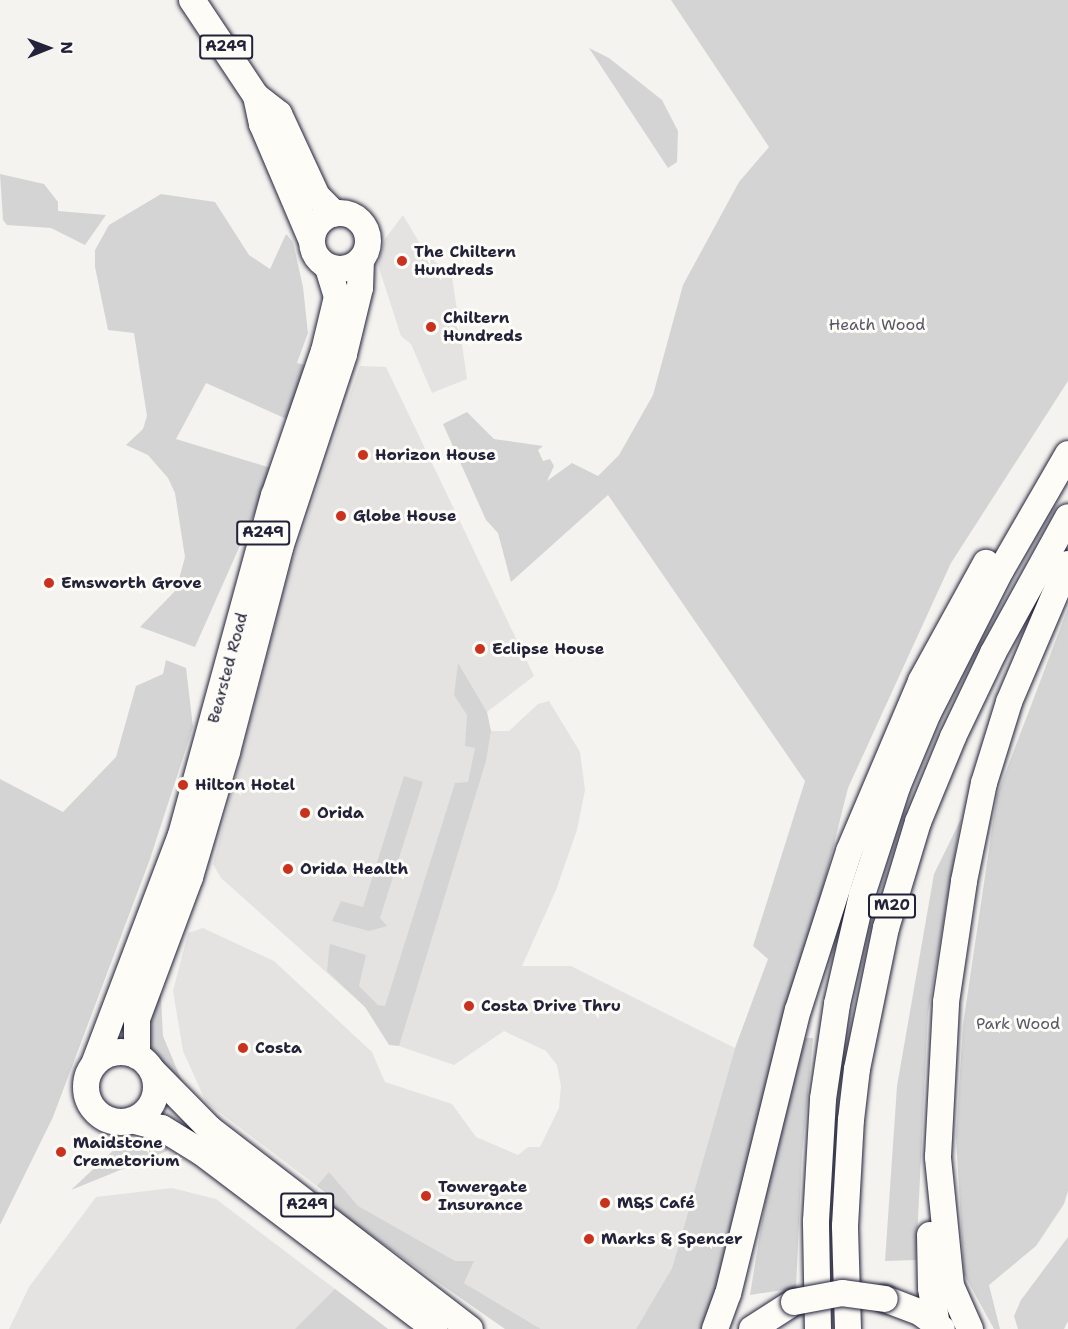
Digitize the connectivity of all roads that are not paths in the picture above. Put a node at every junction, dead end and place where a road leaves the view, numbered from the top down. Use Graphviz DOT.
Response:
graph roads {
  1 [pos="192,0"];
  2 [pos="256,96"];
  3 [pos="335,213"];
  4 [pos="312,241"];
  5 [pos="361,261"];
  6 [pos="328,267"];
  7 [pos="1068,454"];
  8 [pos="1068,518"];
  9 [pos="1027,522"];
  10 [pos="1068,564"];
  11 [pos="94,1064"];
  12 [pos="145,1064"];
  13 [pos="135,1121"];
  14 [pos="938,1157"];
  15 [pos="748,1216"];
  16 [pos="940,1326"];
  17 [pos="435,1329"];
  18 [pos="470,1329"];
  19 [pos="715,1329"];
  20 [pos="731,1329"];
  21 [pos="752,1329"];
  22 [pos="818,1329"];
  23 [pos="848,1329"];
  24 [pos="970,1329"];
  1 -- 2 [label="highway, A249"];
  2 -- 3 [label="highway, A249"];
  2 -- 4 [label="highway, A249"];
  3 -- 4 [label="highway"];
  3 -- 5 [label="highway"];
  4 -- 6 [label="highway"];
  5 -- 6 [label="highway"];
  5 -- 12 [label="highway, Bearsted Road / A249"];
  6 -- 11 [label="highway, Bearsted Road / A249"];
  7 -- 9 [label="highway, M20"];
  8 -- 23 [label="highway, M20"];
  9 -- 15 [label="highway, M20"];
  9 -- 22 [label="highway, M20"];
  10 -- 14 [label="highway"];
  11 -- 12 [label="highway"];
  11 -- 13 [label="highway"];
  12 -- 13 [label="highway"];
  12 -- 18 [label="highway, A249"];
  13 -- 17 [label="highway, A249"];
  14 -- 16 [label="highway"];
  14 -- 24 [label="highway"];
  15 -- 19 [label="highway, M20"];
  15 -- 20 [label="highway, M20"];
  16 -- 21 [label="highway, bridge"];
}
